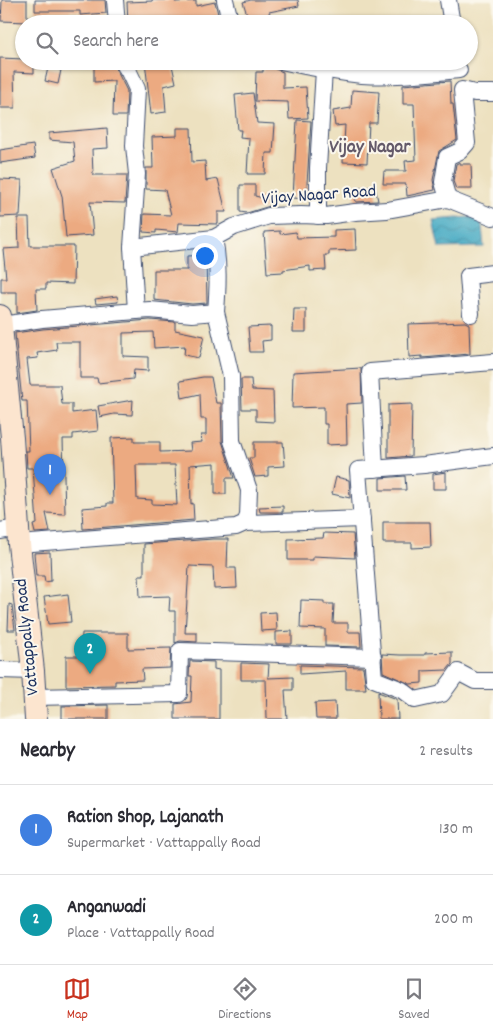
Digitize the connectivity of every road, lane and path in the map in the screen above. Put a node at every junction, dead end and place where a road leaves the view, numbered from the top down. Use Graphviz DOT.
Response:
graph roads {
  1 [pos="114,0"];
  2 [pos="225,0"];
  3 [pos="448,0"];
  4 [pos="116,15"];
  5 [pos="229,15"];
  6 [pos="450,15"];
  7 [pos="128,70"];
  8 [pos="324,70"];
  9 [pos="429,70"];
  10 [pos="459,70"];
  11 [pos="462,90"];
  12 [pos="493,93"];
  13 [pos="448,199"];
  14 [pos="318,216"];
  15 [pos="493,217"];
  16 [pos="214,238"];
  17 [pos="132,247"];
  18 [pos="493,273"];
  19 [pos="136,311"];
  20 [pos="216,312"];
  21 [pos="471,314"];
  22 [pos="1,321"];
  23 [pos="2,350"];
  24 [pos="493,362"];
  25 [pos="493,456"];
  26 [pos="375,469"];
  27 [pos="362,519"];
  28 [pos="245,523"];
  29 [pos="12,534"];
  30 [pos="373,657"];
  31 [pos="0,670"];
  32 [pos="33,671"];
  33 [pos="493,681"];
  34 [pos="34,697"];
  35 [pos="36,719"];
  1 -- 4 [label="street"];
  2 -- 5 [label="street"];
  3 -- 6 [label="street"];
  7 -- 17 [label="street"];
  8 -- 9 [label="street"];
  8 -- 14 [label="street"];
  10 -- 11 [label="street"];
  11 -- 12 [label="street"];
  11 -- 13 [label="street"];
  13 -- 14 [label="street, Vijay Nagar Road"];
  13 -- 15 [label="street"];
  14 -- 16 [label="street, Vijay Nagar Road"];
  16 -- 17 [label="street"];
  16 -- 20 [label="street"];
  17 -- 19 [label="street"];
  18 -- 21 [label="street"];
  19 -- 20 [label="street"];
  19 -- 22 [label="street"];
  20 -- 28 [label="street"];
  22 -- 23 [label="main road, Vattappally Road"];
  23 -- 29 [label="main road, Vattappally Road"];
  24 -- 26 [label="street"];
  25 -- 26 [label="street"];
  26 -- 27 [label="street"];
  27 -- 28 [label="street"];
  27 -- 30 [label="street"];
  28 -- 29 [label="street"];
  29 -- 32 [label="main road, Vattappally Road"];
  30 -- 33 [label="street"];
  30 -- 34 [label="street"];
  31 -- 32 [label="street"];
  32 -- 34 [label="main road, Vattappally Road"];
  34 -- 35 [label="main road, Vattappally Road"];
}
